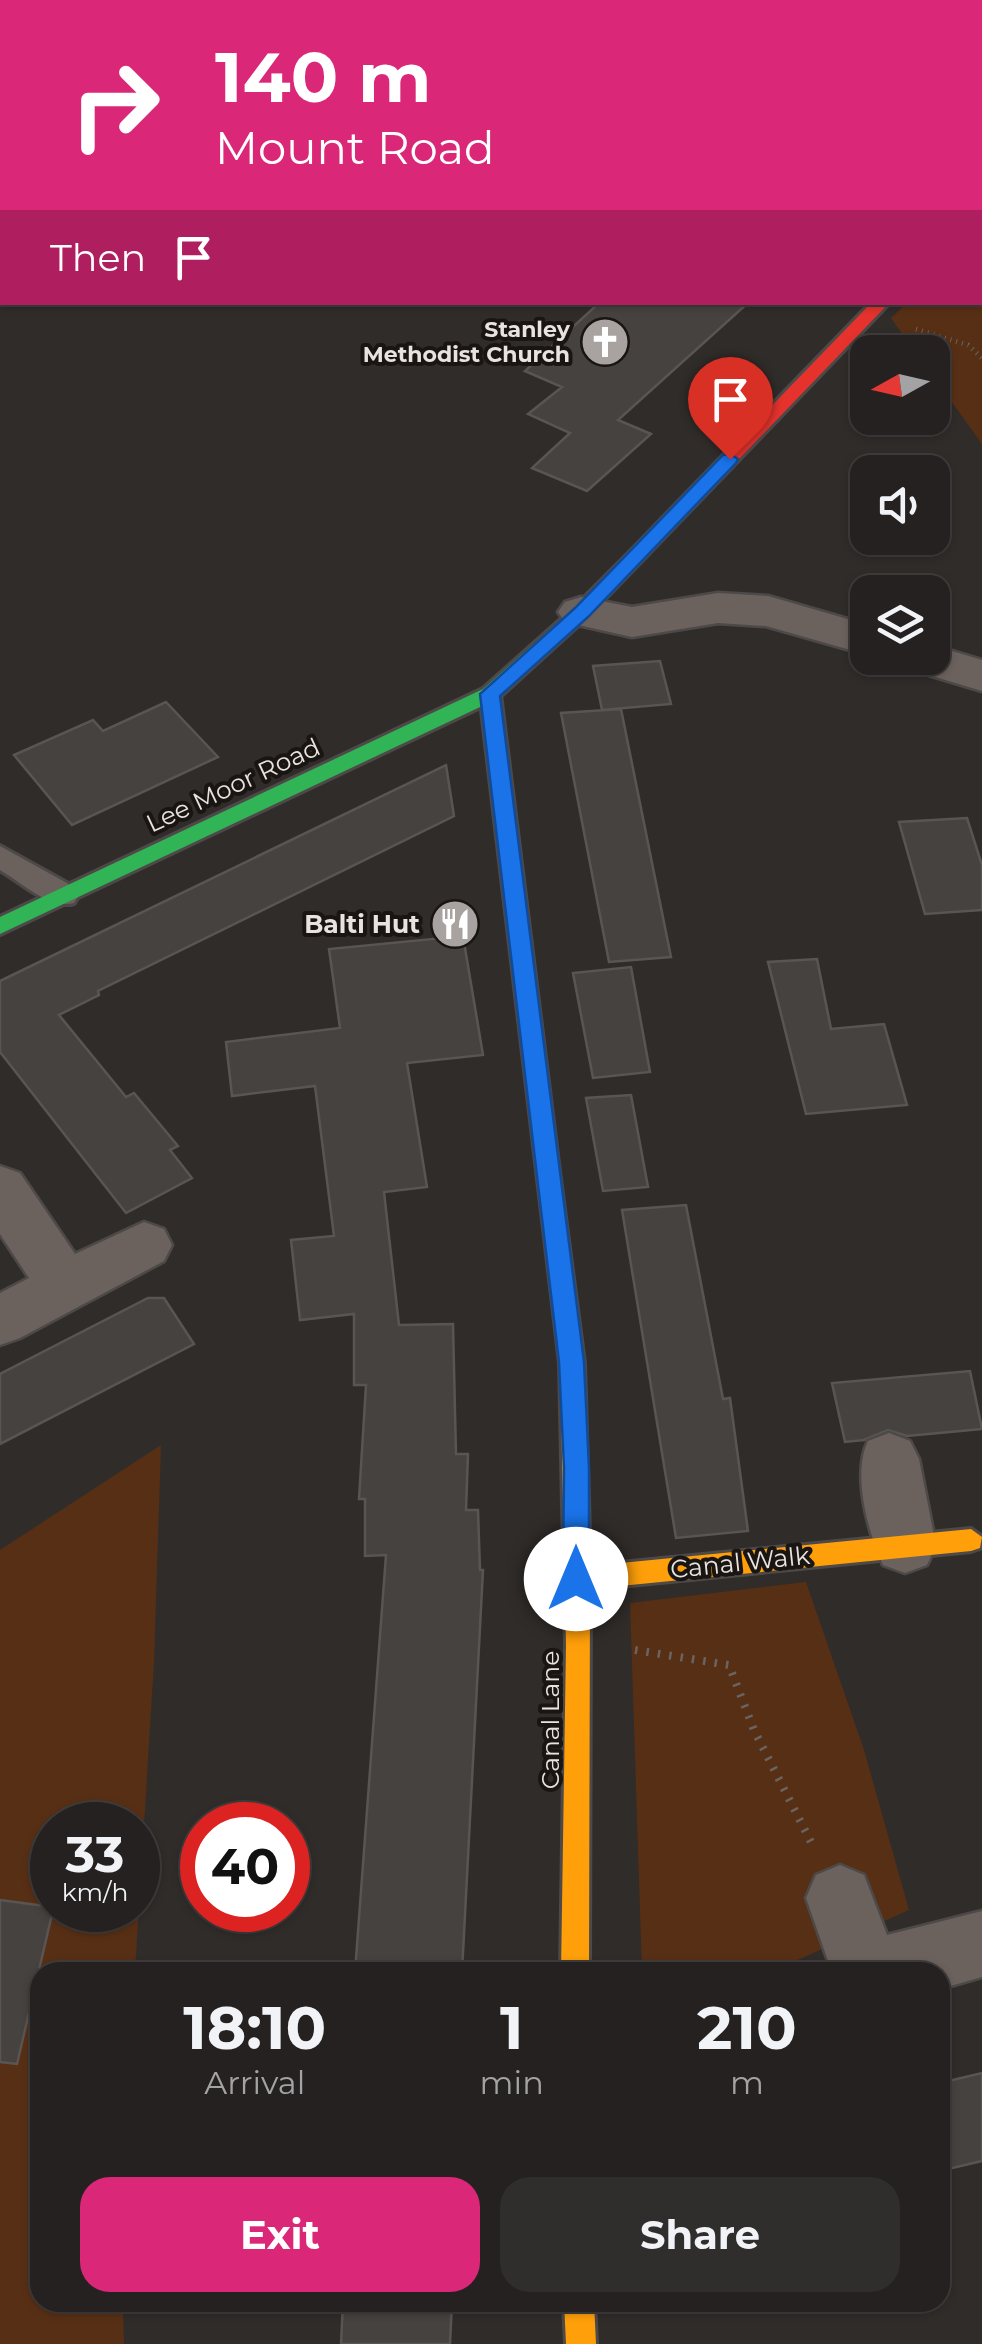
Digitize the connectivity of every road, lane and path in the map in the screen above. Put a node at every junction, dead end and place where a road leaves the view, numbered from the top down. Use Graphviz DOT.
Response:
graph roads {
  1 [pos="879,305"];
  2 [pos="860,326"];
  3 [pos="982,358"];
  4 [pos="581,612"];
  5 [pos="850,635"];
  6 [pos="950,666"];
  7 [pos="982,676"];
  8 [pos="490,694"];
  9 [pos="0,856"];
  10 [pos="64,895"];
  11 [pos="0,926"];
  12 [pos="0,1188"];
  13 [pos="144,1245"];
  14 [pos="65,1286"];
  15 [pos="0,1320"];
  16 [pos="888,1459"];
  17 [pos="971,1540"];
  18 [pos="904,1546"];
  19 [pos="576,1579"];
  20 [pos="578,1645"];
  21 [pos="840,1898"];
  22 [pos="982,1944"];
  23 [pos="575,1962"];
  24 [pos="862,1962"];
  25 [pos="914,1962"];
  26 [pos="579,2312"];
  27 [pos="581,2344"];
  1 -- 2 [label="street, Lee Moor Road"];
  2 -- 3 [label="path"];
  2 -- 4 [label="street, Lee Moor Road"];
  4 -- 5 [label="street"];
  4 -- 8 [label="street, Lee Moor Road"];
  6 -- 7 [label="street"];
  8 -- 10 [label="street, Lee Moor Road"];
  8 -- 19 [label="street, Canal Lane"];
  9 -- 10 [label="lane"];
  10 -- 11 [label="street, Lee Moor Road"];
  12 -- 14 [label="street"];
  13 -- 14 [label="street"];
  14 -- 15 [label="street"];
  16 -- 18 [label="street"];
  17 -- 18 [label="street, Canal Walk"];
  18 -- 19 [label="street, Canal Walk"];
  19 -- 20 [label="street, Canal Lane"];
  20 -- 21 [label="path"];
  20 -- 23 [label="street, Canal Lane"];
  21 -- 24 [label="street"];
  22 -- 25 [label="street"];
  26 -- 27 [label="street"];
}
